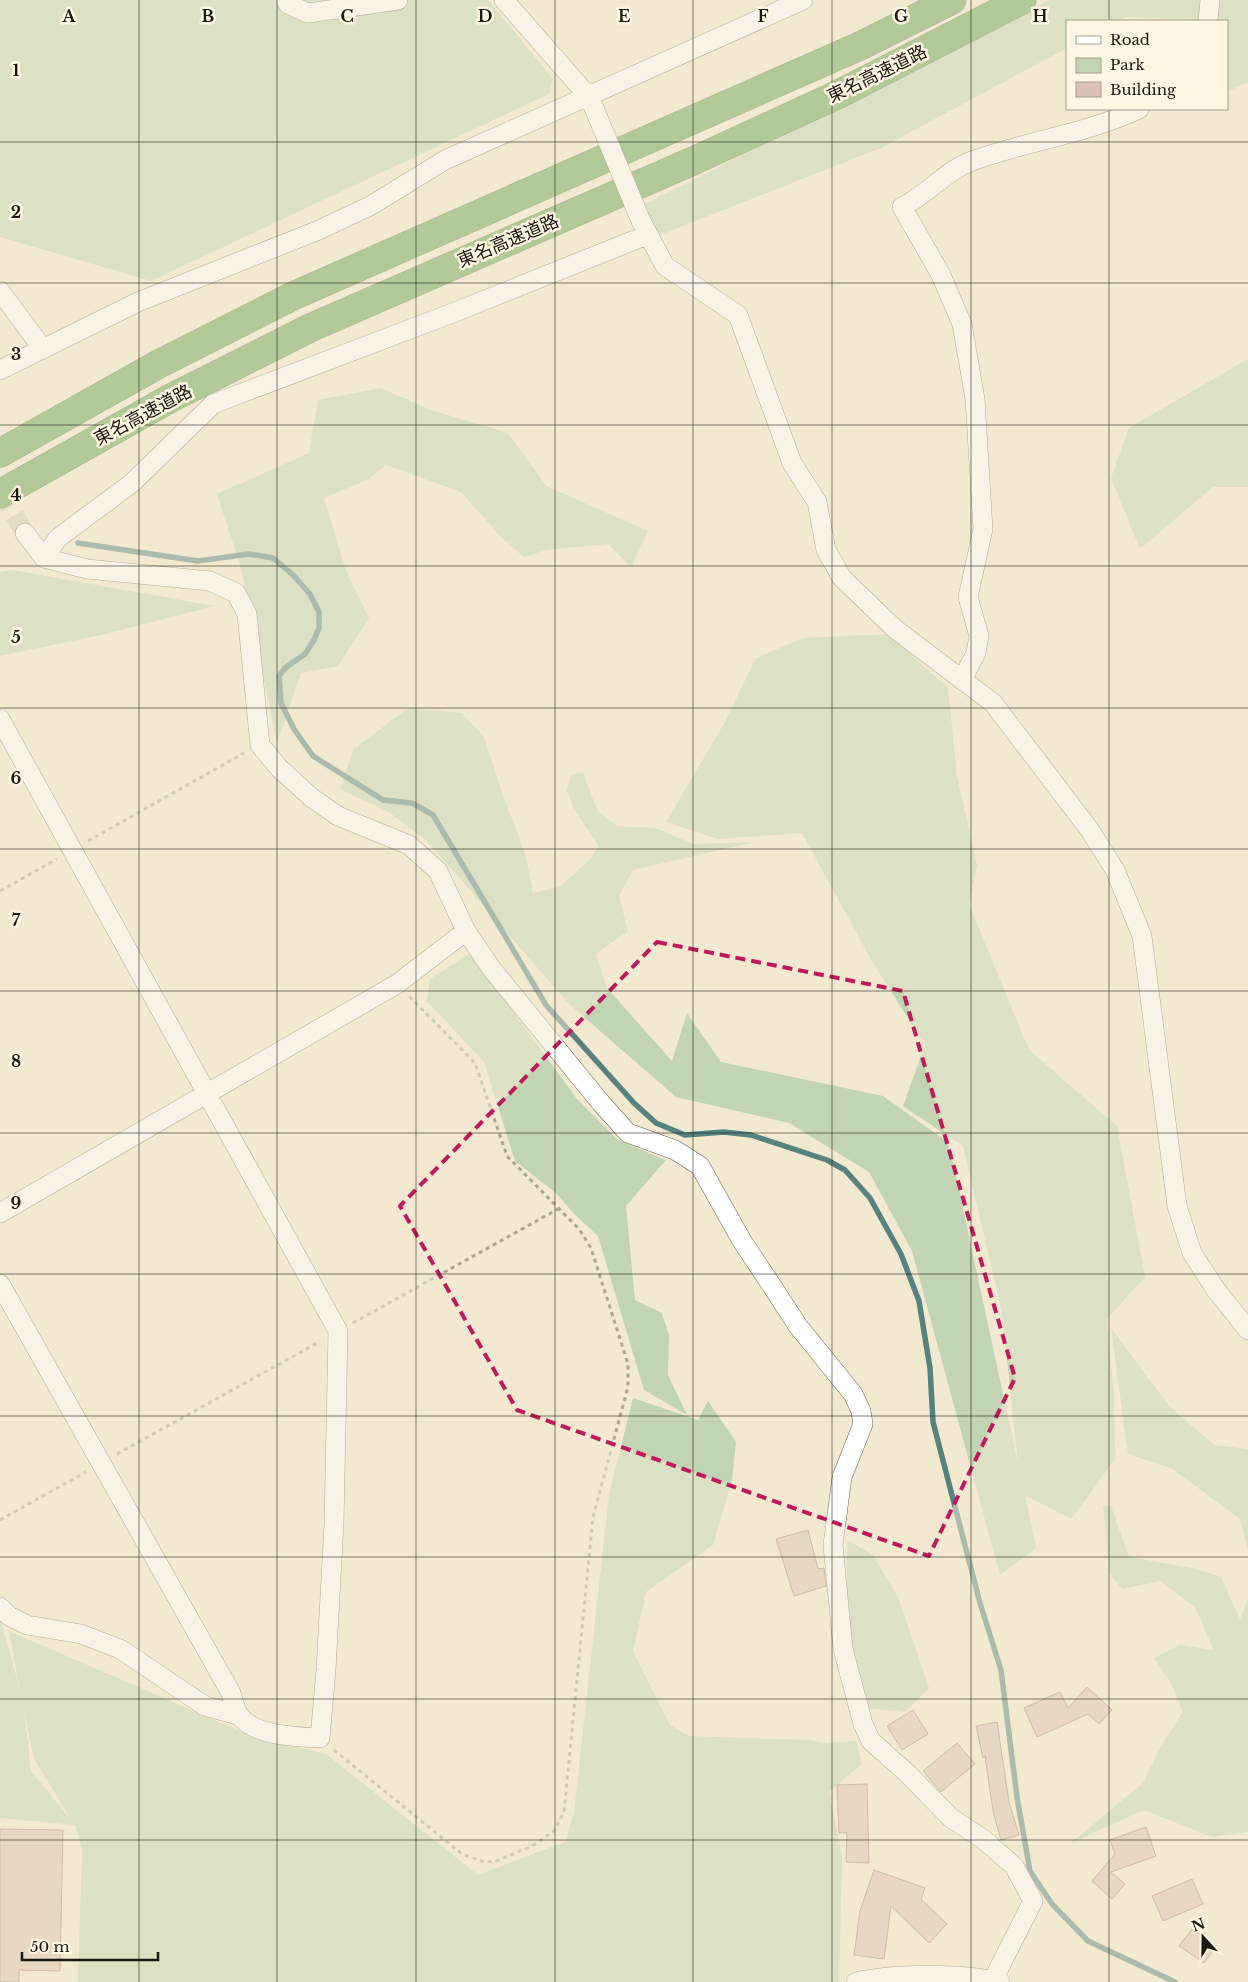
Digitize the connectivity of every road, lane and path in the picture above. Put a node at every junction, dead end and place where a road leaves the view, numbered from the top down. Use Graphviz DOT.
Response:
graph roads {
  1 [pos="286,0"];
  2 [pos="398,0"];
  3 [pos="504,0"];
  4 [pos="803,0"];
  5 [pos="952,0"];
  6 [pos="1022,0"];
  7 [pos="1210,0"];
  8 [pos="1208,20"];
  9 [pos="592,102"];
  10 [pos="1136,110"];
  11 [pos="644,228"];
  12 [pos="0,291"];
  13 [pos="43,349"];
  14 [pos="0,370"];
  15 [pos="0,453"];
  16 [pos="0,494"];
  17 [pos="25,533"];
  18 [pos="44,558"];
  19 [pos="962,680"];
  20 [pos="0,719"];
  21 [pos="260,745"];
  22 [pos="72,850"];
  23 [pos="0,891"];
  24 [pos="466,930"];
  25 [pos="396,984"];
  26 [pos="207,1094"];
  27 [pos="558,1209"];
  28 [pos="0,1213"];
  29 [pos="0,1284"];
  30 [pos="1248,1330"];
  31 [pos="338,1332"];
  32 [pos="101,1463"];
  33 [pos="0,1520"];
  34 [pos="0,1607"];
  35 [pos="238,1715"];
  36 [pos="320,1738"];
  37 [pos="997,1981"];
  38 [pos="856,1982"];
  1 -- 2 [label="street"];
  3 -- 9 [label="street"];
  4 -- 9 [label="street"];
  5 -- 15 [label="highway, 東名高速道路"];
  6 -- 16 [label="highway, 東名高速道路"];
  7 -- 8 [label="street"];
  9 -- 11 [label="street, bridge"];
  9 -- 13 [label="street"];
  10 -- 19 [label="street"];
  11 -- 18 [label="street"];
  11 -- 19 [label="street"];
  12 -- 13 [label="street"];
  13 -- 14 [label="street"];
  17 -- 18 [label="street"];
  18 -- 21 [label="street"];
  19 -- 30 [label="street"];
  20 -- 22 [label="street"];
  21 -- 22 [label="path"];
  21 -- 24 [label="street"];
  22 -- 23 [label="path"];
  22 -- 26 [label="street"];
  24 -- 25 [label="street"];
  24 -- 37 [label="street"];
  25 -- 26 [label="street"];
  25 -- 27 [label="path"];
  26 -- 28 [label="street"];
  26 -- 31 [label="street"];
  27 -- 31 [label="path"];
  27 -- 36 [label="path"];
  29 -- 32 [label="street"];
  31 -- 32 [label="path"];
  31 -- 36 [label="street"];
  32 -- 33 [label="path"];
  32 -- 35 [label="street"];
  34 -- 35 [label="street"];
  35 -- 36 [label="street"];
  37 -- 38 [label="street"];
}
